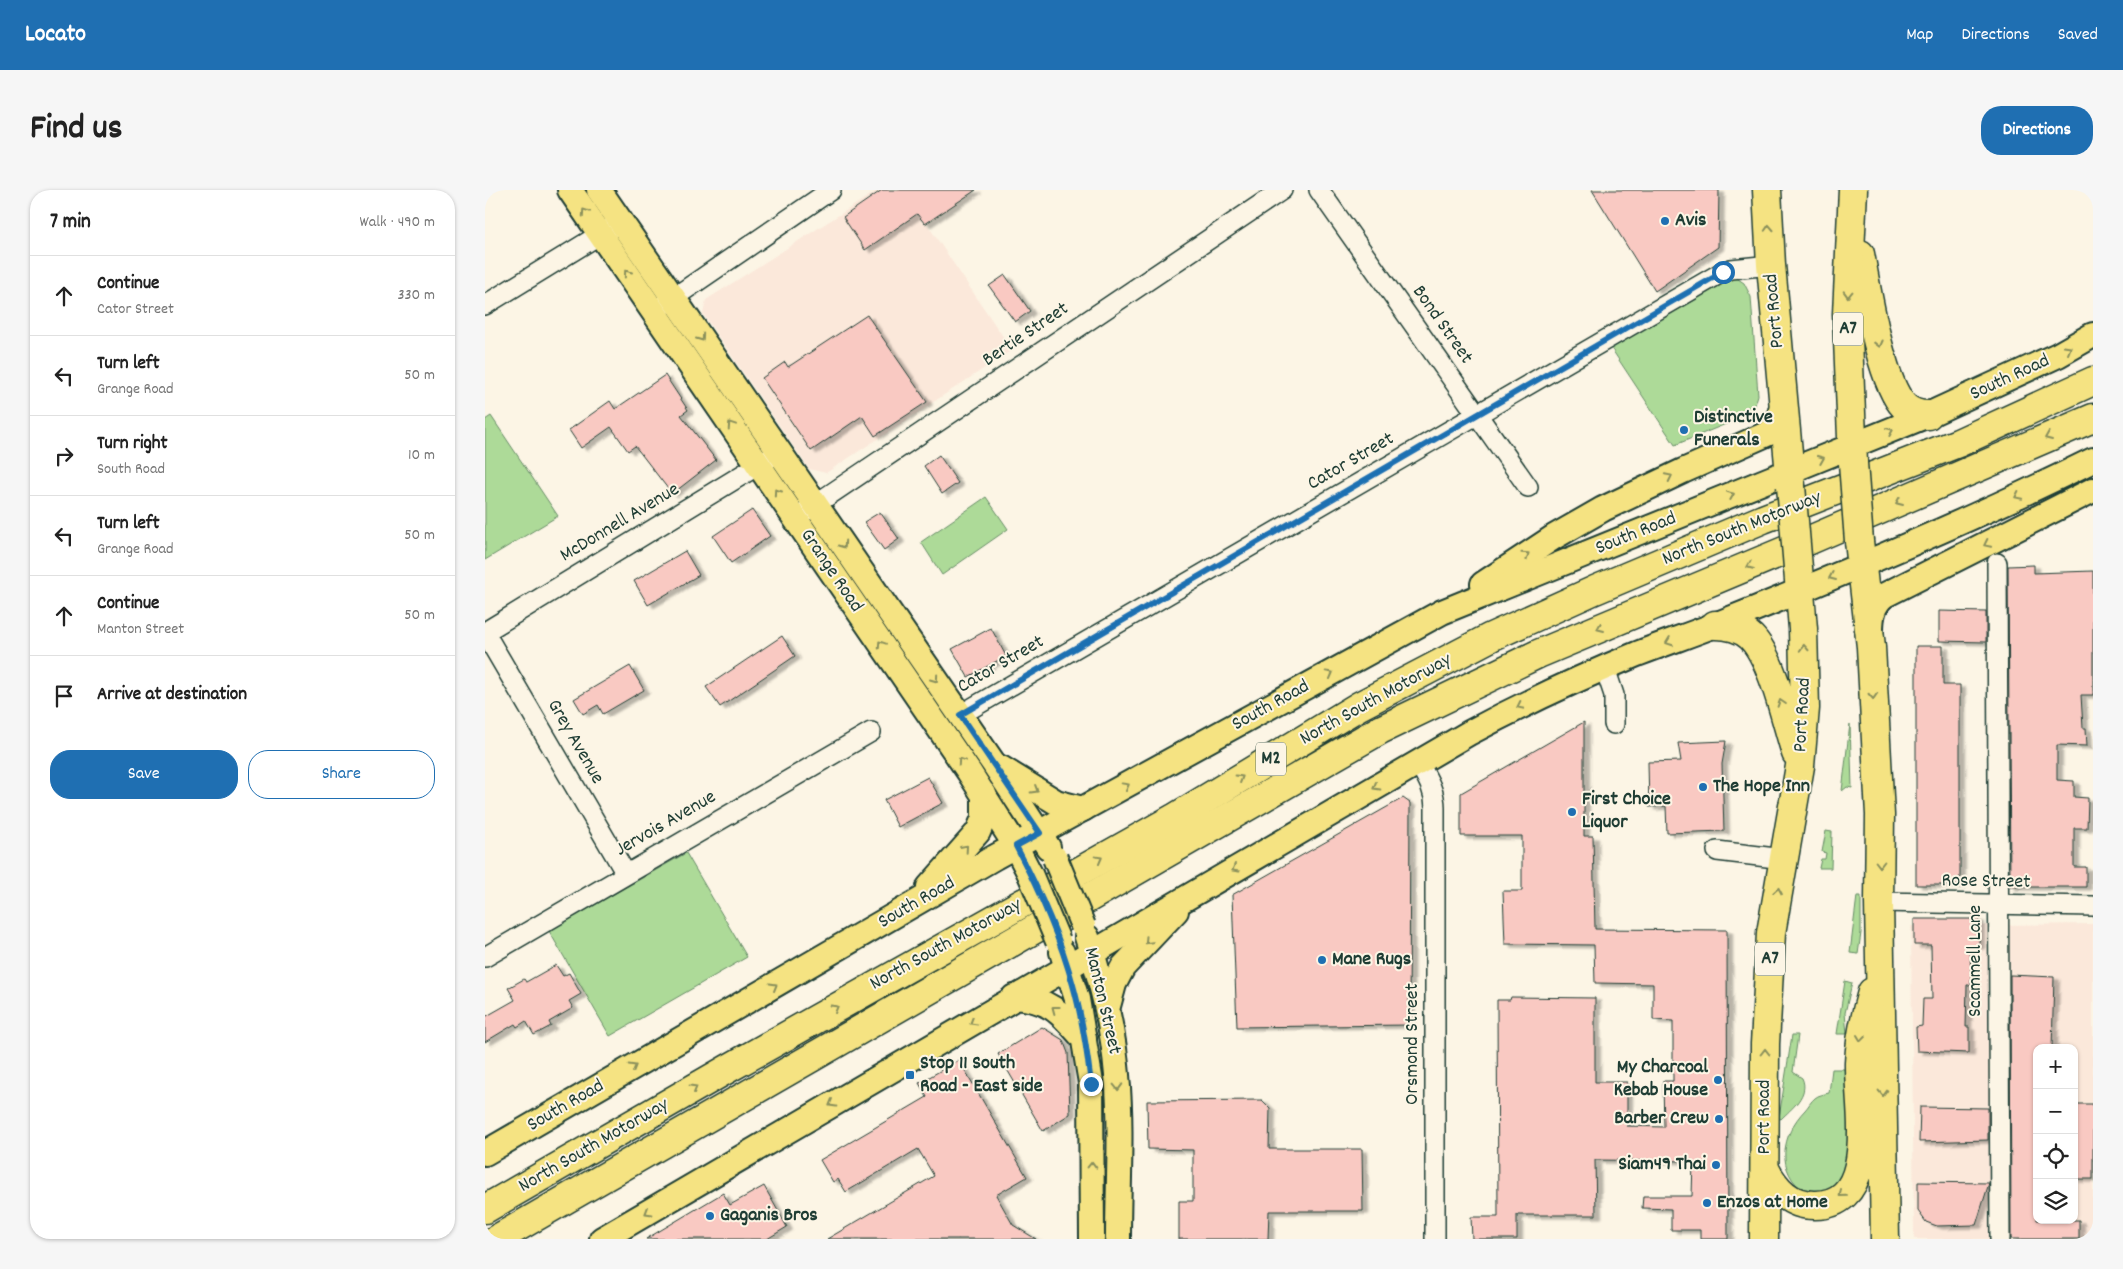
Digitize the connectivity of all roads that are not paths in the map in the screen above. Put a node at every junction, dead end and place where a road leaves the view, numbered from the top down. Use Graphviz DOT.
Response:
graph roads {
  1 [pos="570,190"];
  2 [pos="599,190"];
  3 [pos="831,190"];
  4 [pos="1282,190"];
  5 [pos="1319,190"];
  6 [pos="1767,190"];
  7 [pos="1852,200"];
  8 [pos="621,221"];
  9 [pos="600,234"];
  10 [pos="1771,265"];
  11 [pos="673,298"];
  12 [pos="485,305"];
  13 [pos="653,312"];
  14 [pos="2093,335"];
  15 [pos="2093,381"];
  16 [pos="1783,400"];
  17 [pos="1477,415"];
  18 [pos="1929,415"];
  19 [pos="2093,418"];
  20 [pos="778,453"];
  21 [pos="1852,455"];
  22 [pos="2093,460"];
  23 [pos="759,466"];
  24 [pos="1790,479"];
  25 [pos="1528,487"];
  26 [pos="2093,490"];
  27 [pos="815,505"];
  28 [pos="795,518"];
  29 [pos="1861,552"];
  30 [pos="1997,563"];
  31 [pos="1799,579"];
  32 [pos="1442,612"];
  33 [pos="1715,625"];
  34 [pos="485,632"];
  35 [pos="1871,647"];
  36 [pos="1605,668"];
  37 [pos="960,715"];
  38 [pos="1614,724"];
  39 [pos="871,732"];
  40 [pos="1418,762"];
  41 [pos="994,764"];
  42 [pos="1800,766"];
  43 [pos="984,794"];
  44 [pos="1083,809"];
  45 [pos="1040,833"];
  46 [pos="1016,846"];
  47 [pos="1717,851"];
  48 [pos="1784,859"];
  49 [pos="625,874"];
  50 [pos="1194,893"];
  51 [pos="1879,902"];
  52 [pos="1998,904"];
  53 [pos="2093,906"];
  54 [pos="907,909"];
  55 [pos="1092,952"];
  56 [pos="485,957"];
  57 [pos="1880,957"];
  58 [pos="1067,966"];
  59 [pos="1014,997"];
  60 [pos="1107,1007"];
  61 [pos="1085,1040"];
  62 [pos="485,1153"];
  63 [pos="1765,1170"];
  64 [pos="485,1209"];
  65 [pos="625,1233"];
  66 [pos="497,1239"];
  67 [pos="601,1239"];
  68 [pos="1092,1239"];
  69 [pos="1118,1239"];
  70 [pos="1435,1239"];
  71 [pos="1764,1239"];
  72 [pos="1885,1239"];
  73 [pos="2000,1239"];
  9 -- 1 [label="main road, Grange Road, one-way"];
  2 -- 8 [label="main road, Grange Road"];
  3 -- 11 [label="street"];
  4 -- 27 [label="street, Bertie Street"];
  5 -- 17 [label="street, Bond Street"];
  10 -- 6 [label="highway, Port Road / A7, one-way"];
  7 -- 18 [label="highway, one-way"];
  7 -- 21 [label="highway, A7, one-way"];
  8 -- 9 [label="street"];
  8 -- 11 [label="main road, Grange Road"];
  9 -- 12 [label="street"];
  13 -- 9 [label="main road, Grange Road, one-way"];
  10 -- 16 [label="highway, Port Road / A7"];
  10 -- 17 [label="street, Cator Street"];
  11 -- 13 [label="street"];
  11 -- 20 [label="main road, Grange Road, one-way"];
  23 -- 13 [label="main road, Grange Road, one-way"];
  18 -- 14 [label="main road, South Road, one-way"];
  64 -- 15 [label="highway, North South Motorway / M2, one-way"];
  16 -- 24 [label="highway, Port Road / A7"];
  32 -- 16 [label="main road, one-way"];
  17 -- 25 [label="street, Bond Street"];
  17 -- 37 [label="street, Cator Street"];
  21 -- 18 [label="main road, South Road, one-way"];
  19 -- 66 [label="highway, North South Motorway / M2, one-way"];
  20 -- 23 [label="street, McDonnell Avenue"];
  20 -- 27 [label="main road, Grange Road"];
  24 -- 21 [label="main road, South Road, one-way"];
  21 -- 29 [label="highway, A7, bridge"];
  22 -- 29 [label="main road, one-way"];
  28 -- 23 [label="main road, Grange Road, one-way"];
  23 -- 34 [label="street, McDonnell Avenue"];
  24 -- 31 [label="highway, Port Road / A7, bridge"];
  32 -- 24 [label="main road, South Road, one-way"];
  26 -- 35 [label="main road, one-way"];
  27 -- 28 [label="street, Bertie Street"];
  27 -- 37 [label="main road, Grange Road, one-way"];
  43 -- 28 [label="main road, Grange Road, one-way"];
  29 -- 31 [label="main road, one-way"];
  29 -- 35 [label="highway, A7"];
  30 -- 52 [label="street, Scammell Lane"];
  31 -- 33 [label="main road"];
  42 -- 31 [label="highway, Port Road / A7, one-way"];
  44 -- 32 [label="main road, South Road, one-way"];
  33 -- 36 [label="main road, one-way"];
  42 -- 33 [label="highway, one-way"];
  34 -- 49 [label="street, Grey Avenue"];
  35 -- 51 [label="highway, A7, one-way"];
  36 -- 38 [label="street"];
  36 -- 40 [label="main road, one-way"];
  37 -- 41 [label="main road, Grange Road"];
  39 -- 49 [label="street, Jervois Avenue"];
  40 -- 50 [label="main road, one-way"];
  40 -- 70 [label="street, Orsmond Street"];
  41 -- 44 [label="main road, one-way"];
  41 -- 45 [label="main road, Grange Road"];
  42 -- 48 [label="highway, Port Road / A7"];
  43 -- 46 [label="main road, Grange Road"];
  54 -- 43 [label="main road, one-way"];
  44 -- 45 [label="main road, South Road"];
  45 -- 46 [label="main road, South Road"];
  45 -- 55 [label="main road, Manton Street, bridge"];
  46 -- 54 [label="main road, South Road"];
  46 -- 58 [label="main road, Grange Road, bridge"];
  47 -- 48 [label="street"];
  63 -- 48 [label="highway, Port Road / A7, one-way"];
  49 -- 56 [label="street, Jervois Avenue"];
  50 -- 55 [label="main road"];
  50 -- 60 [label="main road, one-way"];
  51 -- 52 [label="street, Rose Street"];
  51 -- 57 [label="highway, A7"];
  52 -- 53 [label="street, Rose Street"];
  52 -- 73 [label="street, Scammell Lane"];
  62 -- 54 [label="main road, South Road, one-way"];
  55 -- 58 [label="main road"];
  55 -- 60 [label="main road, Manton Street"];
  57 -- 63 [label="highway, one-way"];
  57 -- 72 [label="highway, A7, one-way"];
  58 -- 59 [label="main road"];
  58 -- 61 [label="main road, Manton Street"];
  61 -- 59 [label="main road, one-way"];
  59 -- 65 [label="main road, one-way"];
  60 -- 69 [label="main road, Manton Street, one-way"];
  68 -- 61 [label="main road, Manton Street, one-way"];
  63 -- 71 [label="highway, Port Road / A7"];
  65 -- 67 [label="main road"];
}
